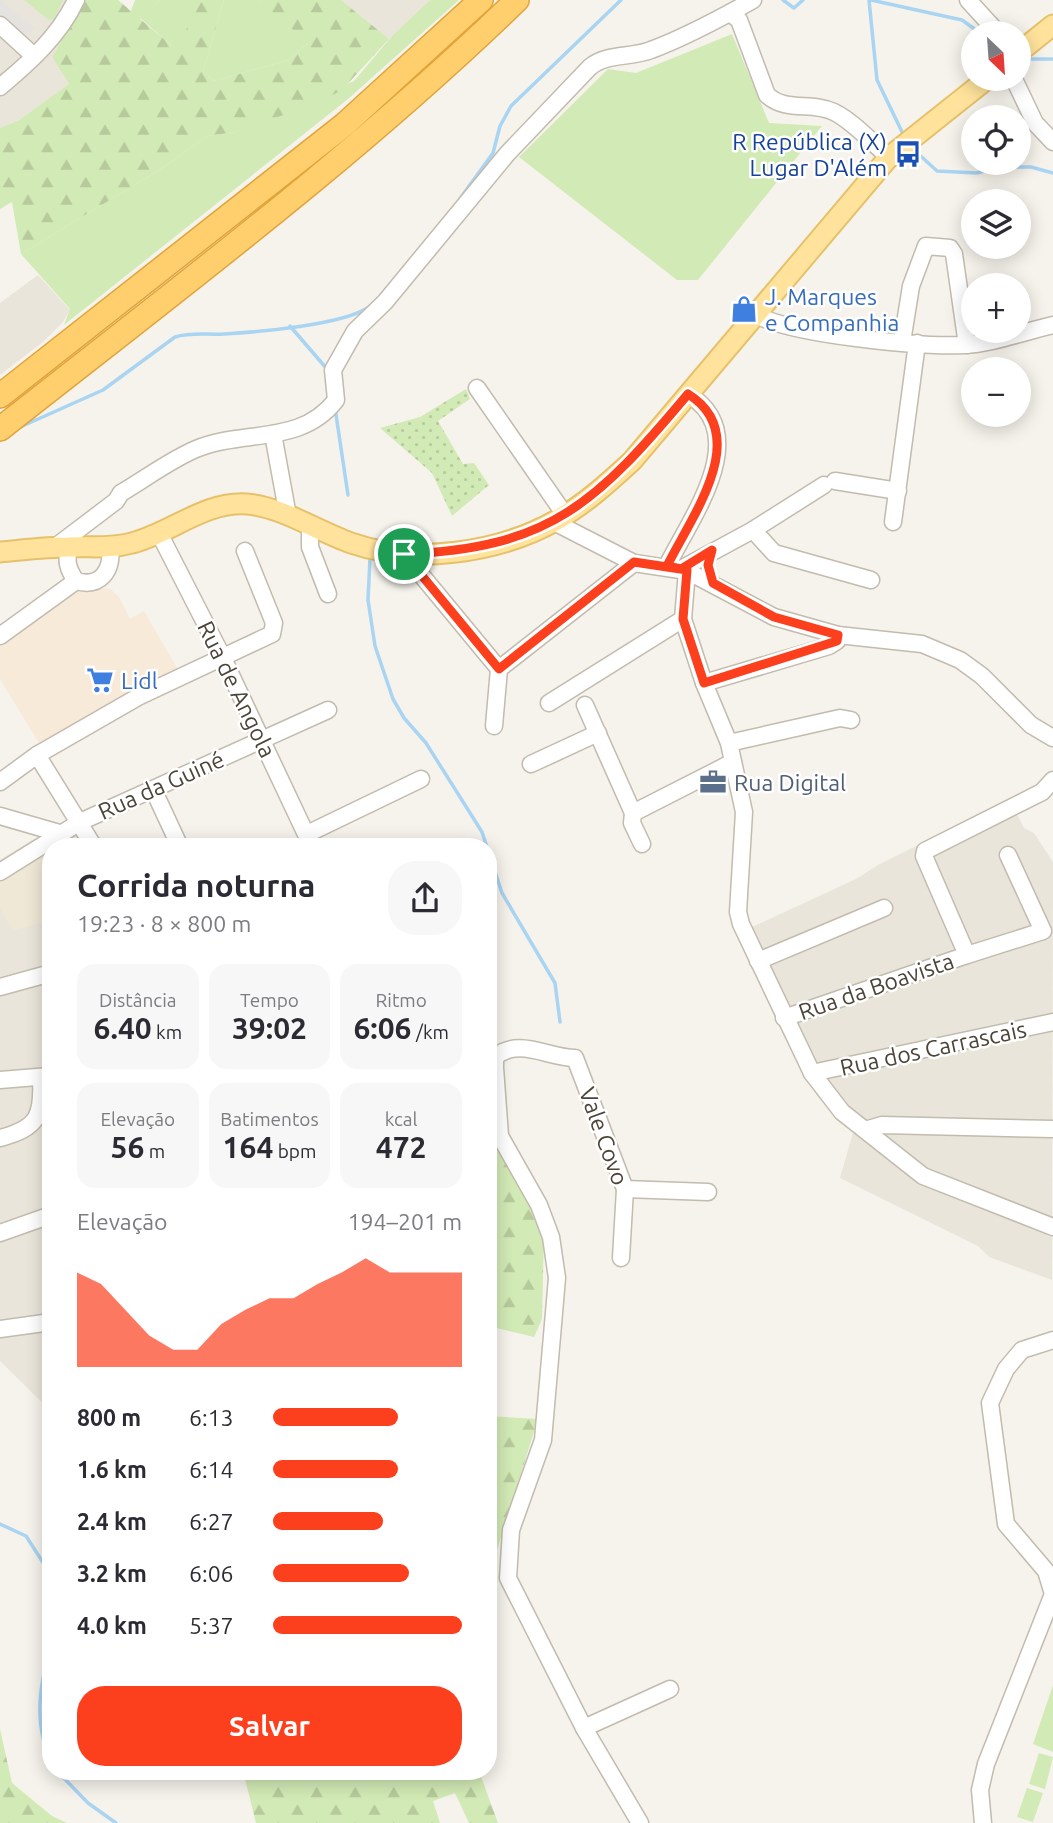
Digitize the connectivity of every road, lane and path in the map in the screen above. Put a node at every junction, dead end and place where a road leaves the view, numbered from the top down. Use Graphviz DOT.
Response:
graph roads {
  1 [pos="76,0"];
  2 [pos="481,0"];
  3 [pos="517,0"];
  4 [pos="753,0"];
  5 [pos="968,0"];
  6 [pos="730,13"];
  7 [pos="987,21"];
  8 [pos="1053,25"];
  9 [pos="0,26"];
  10 [pos="1031,43"];
  11 [pos="34,56"];
  12 [pos="0,88"];
  13 [pos="972,91"];
  14 [pos="1019,91"];
  15 [pos="1053,142"];
  16 [pos="901,147"];
  17 [pos="754,314"];
  18 [pos="1053,325"];
  19 [pos="909,343"];
  20 [pos="967,345"];
  21 [pos="477,387"];
  22 [pos="688,394"];
  23 [pos="0,396"];
  24 [pos="0,429"];
  25 [pos="273,434"];
  26 [pos="898,491"];
  27 [pos="288,516"];
  28 [pos="560,518"];
  29 [pos="894,522"];
  30 [pos="310,528"];
  31 [pos="753,530"];
  32 [pos="159,533"];
  33 [pos="62,547"];
  34 [pos="110,547"];
  35 [pos="712,550"];
  36 [pos="245,551"];
  37 [pos="0,552"];
  38 [pos="404,554"];
  39 [pos="634,562"];
  40 [pos="678,569"];
  41 [pos="871,580"];
  42 [pos="76,581"];
  43 [pos="713,583"];
  44 [pos="328,594"];
  45 [pos="683,619"];
  46 [pos="838,635"];
  47 [pos="0,636"];
  48 [pos="222,656"];
  49 [pos="499,669"];
  50 [pos="704,683"];
  51 [pos="549,703"];
  52 [pos="585,705"];
  53 [pos="328,710"];
  54 [pos="851,720"];
  55 [pos="494,726"];
  56 [pos="598,733"];
  57 [pos="1053,738"];
  58 [pos="262,739"];
  59 [pos="729,743"];
  60 [pos="37,754"];
  61 [pos="733,762"];
  62 [pos="531,764"];
  63 [pos="421,779"];
  64 [pos="1053,780"];
  65 [pos="0,782"];
  66 [pos="154,791"];
  67 [pos="633,813"];
  68 [pos="0,816"];
  69 [pos="80,822"];
  70 [pos="32,826"];
  71 [pos="59,833"];
  72 [pos="51,838"];
  73 [pos="89,838"];
  74 [pos="176,838"];
  75 [pos="308,838"];
  76 [pos="314,838"];
  77 [pos="42,844"];
  78 [pos="642,844"];
  79 [pos="27,854"];
  80 [pos="1008,855"];
  81 [pos="0,872"];
  82 [pos="884,908"];
  83 [pos="967,954"];
  84 [pos="758,961"];
  85 [pos="42,975"];
  86 [pos="0,987"];
  87 [pos="784,1018"];
  88 [pos="1053,1022"];
  89 [pos="497,1055"];
  90 [pos="812,1073"];
  91 [pos="42,1077"];
  92 [pos="0,1080"];
  93 [pos="497,1095"];
  94 [pos="42,1103"];
  95 [pos="1053,1129"];
  96 [pos="865,1130"];
  97 [pos="0,1138"];
  98 [pos="625,1189"];
  99 [pos="708,1192"];
  100 [pos="42,1218"];
  101 [pos="1053,1227"];
  102 [pos="0,1233"];
  103 [pos="621,1258"];
  104 [pos="42,1323"];
  105 [pos="0,1329"];
  106 [pos="1053,1340"];
  107 [pos="670,1689"];
  108 [pos="584,1728"];
  109 [pos="640,1823"];
  110 [pos="983,1823"];
  1 -- 11 [label="street"];
  2 -- 23 [label="highway"];
  3 -- 24 [label="highway"];
  4 -- 6 [label="street"];
  5 -- 7 [label="street"];
  6 -- 16 [label="street"];
  6 -- 25 [label="street"];
  8 -- 10 [label="main road"];
  9 -- 11 [label="street"];
  11 -- 12 [label="street"];
  13 -- 16 [label="main road"];
  14 -- 15 [label="street"];
  16 -- 17 [label="main road"];
  17 -- 19 [label="street"];
  17 -- 22 [label="main road"];
  18 -- 20 [label="street"];
  19 -- 20 [label="street"];
  19 -- 20 [label="street"];
  19 -- 26 [label="street"];
  21 -- 28 [label="street"];
  22 -- 28 [label="main road"];
  22 -- 40 [label="street"];
  25 -- 27 [label="street"];
  25 -- 33 [label="street"];
  26 -- 29 [label="street"];
  26 -- 31 [label="street"];
  27 -- 30 [label="main road"];
  27 -- 32 [label="main road"];
  28 -- 38 [label="main road"];
  28 -- 39 [label="street"];
  30 -- 38 [label="main road"];
  30 -- 44 [label="street"];
  31 -- 35 [label="street"];
  31 -- 41 [label="street"];
  32 -- 34 [label="main road"];
  32 -- 48 [label="street, Rua de Angola"];
  33 -- 34 [label="main road"];
  33 -- 37 [label="main road"];
  33 -- 42 [label="street"];
  34 -- 42 [label="street"];
  35 -- 40 [label="street"];
  35 -- 43 [label="street"];
  36 -- 48 [label="street"];
  38 -- 49 [label="street"];
  39 -- 40 [label="street"];
  39 -- 49 [label="street"];
  40 -- 43 [label="street"];
  40 -- 45 [label="street"];
  42 -- 47 [label="street"];
  43 -- 46 [label="street"];
  45 -- 50 [label="street"];
  45 -- 51 [label="street"];
  46 -- 50 [label="street"];
  46 -- 57 [label="street"];
  48 -- 58 [label="street, Rua de Angola"];
  48 -- 60 [label="street"];
  49 -- 55 [label="street"];
  50 -- 59 [label="street"];
  52 -- 56 [label="street"];
  53 -- 58 [label="street, Rua da Guiné"];
  54 -- 59 [label="street"];
  56 -- 62 [label="street"];
  56 -- 67 [label="street"];
  58 -- 66 [label="street, Rua da Guiné"];
  58 -- 75 [label="street, Rua de Angola"];
  59 -- 61 [label="street"];
  60 -- 65 [label="street"];
  60 -- 69 [label="street"];
  61 -- 67 [label="street"];
  61 -- 84 [label="street"];
  63 -- 76 [label="street"];
  64 -- 83 [label="street, Rua da Boavista"];
  66 -- 69 [label="street, Rua da Guiné"];
  66 -- 74 [label="street"];
  67 -- 78 [label="street"];
  68 -- 70 [label="street"];
  69 -- 71 [label="street, Rua da Guiné"];
  69 -- 73 [label="street"];
  70 -- 71 [label="street"];
  70 -- 79 [label="street"];
  71 -- 72 [label="street, Rua da Guiné"];
  77 -- 79 [label="street, Rua da Guiné"];
  79 -- 81 [label="street, Rua da Guiné"];
  80 -- 83 [label="street, Rua da Boavista"];
  82 -- 84 [label="street"];
  83 -- 87 [label="street, Rua da Boavista"];
  84 -- 87 [label="street"];
  85 -- 86 [label="street"];
  87 -- 90 [label="street"];
  88 -- 90 [label="street, Rua dos Carrascais"];
  89 -- 98 [label="street, Vale Covo"];
  90 -- 96 [label="street"];
  91 -- 92 [label="street"];
  93 -- 108 [label="street, Vale Covo"];
  94 -- 97 [label="street"];
  95 -- 96 [label="street"];
  96 -- 101 [label="street"];
  98 -- 99 [label="street"];
  98 -- 103 [label="street, Vale Covo"];
  100 -- 102 [label="street"];
  104 -- 105 [label="street"];
  106 -- 110 [label="street"];
  107 -- 108 [label="street"];
  108 -- 109 [label="street"];
}
